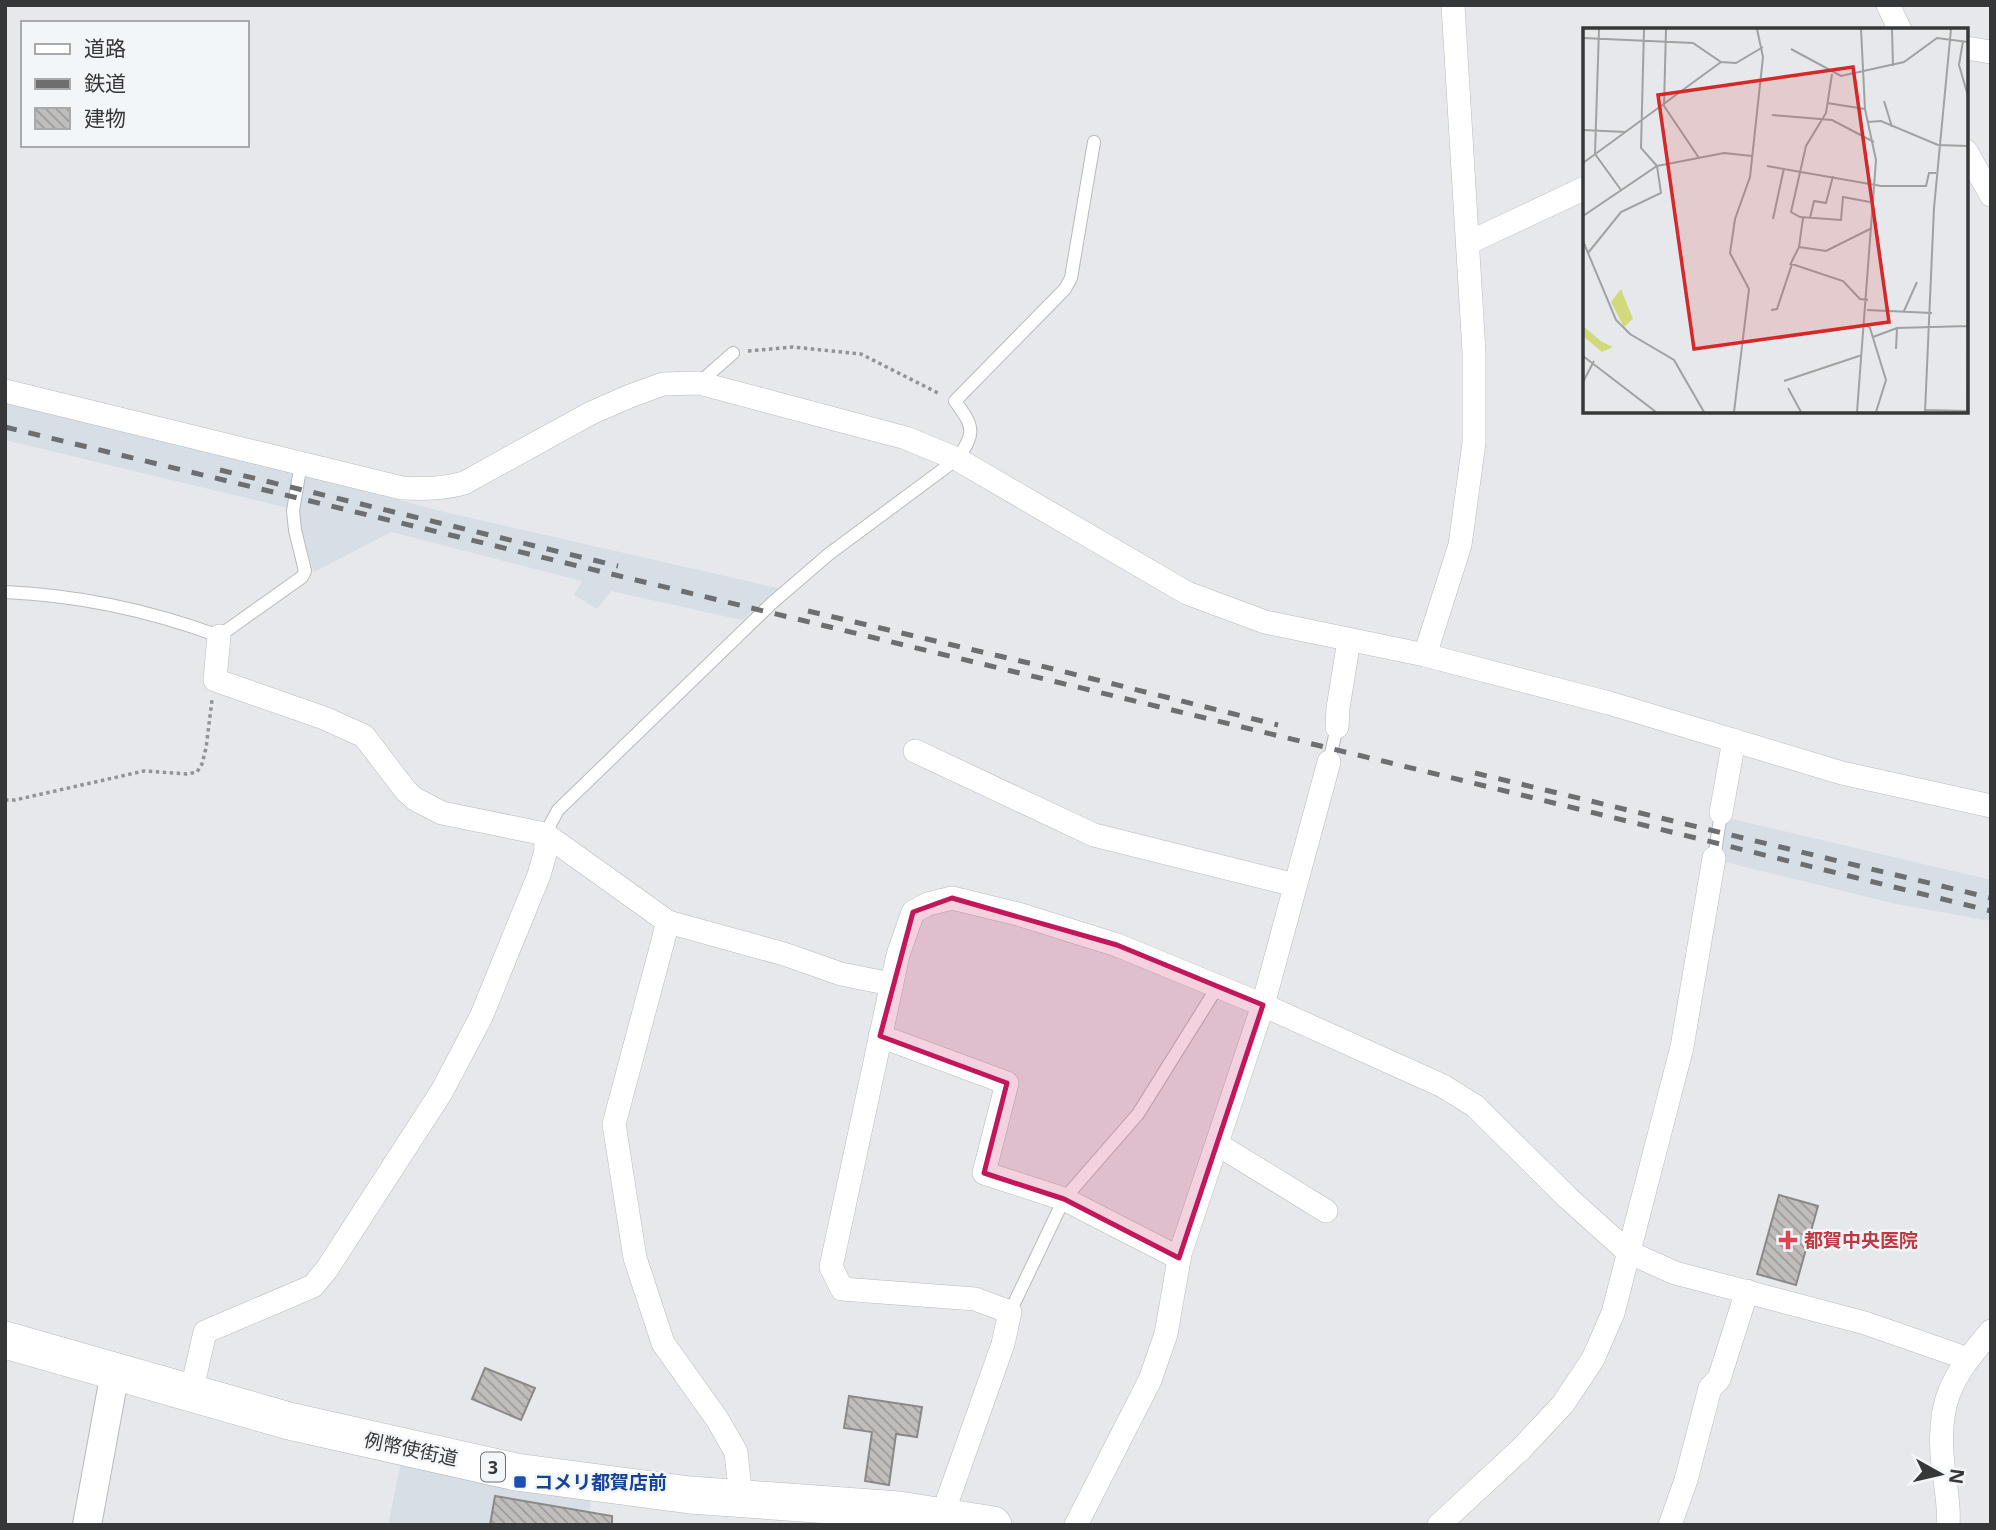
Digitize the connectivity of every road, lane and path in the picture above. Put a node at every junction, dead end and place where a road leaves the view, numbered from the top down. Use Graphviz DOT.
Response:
graph roads {
  1 [pos="1452,5"];
  2 [pos="1888,5"];
  3 [pos="1899,28"];
  4 [pos="1968,48"];
  5 [pos="1991,52"];
  6 [pos="1094,142"];
  7 [pos="1968,155"];
  8 [pos="1583,189"];
  9 [pos="1991,195"];
  10 [pos="1468,243"];
  11 [pos="733,353"];
  12 [pos="699,383"];
  13 [pos="5,391"];
  14 [pos="955,401"];
  15 [pos="957,459"];
  16 [pos="301,463"];
  17 [pos="5,592"];
  18 [pos="219,636"];
  19 [pos="1349,640"];
  20 [pos="1425,655"];
  21 [pos="215,680"];
  22 [pos="1337,727"];
  23 [pos="1734,740"];
  24 [pos="915,751"];
  25 [pos="1329,762"];
  26 [pos="5,800"];
  27 [pos="1991,806"];
  28 [pos="1721,813"];
  29 [pos="545,834"];
  30 [pos="1714,858"];
  31 [pos="1295,886"];
  32 [pos="668,922"];
  33 [pos="891,984"];
  34 [pos="1218,986"];
  35 [pos="1263,1005"];
  36 [pos="880,1037"];
  37 [pos="1217,1144"];
  38 [pos="1064,1199"];
  39 [pos="1326,1210"];
  40 [pos="1628,1252"];
  41 [pos="1180,1258"];
  42 [pos="1747,1291"];
  43 [pos="1010,1312"];
  44 [pos="1991,1331"];
  45 [pos="5,1341"];
  46 [pos="1965,1361"];
  47 [pos="115,1372"];
  48 [pos="191,1393"];
  49 [pos="741,1499"];
  50 [pos="942,1516"];
  51 [pos="87,1525"];
  52 [pos="993,1525"];
  53 [pos="1076,1525"];
  54 [pos="1439,1525"];
  55 [pos="1670,1525"];
  56 [pos="1948,1525"];
  1 -- 10 [label="street"];
  2 -- 3 [label="street"];
  4 -- 5 [label="street"];
  6 -- 14 [label="lane"];
  7 -- 9 [label="street"];
  8 -- 10 [label="street"];
  10 -- 20 [label="street"];
  11 -- 12 [label="lane"];
  11 -- 14 [label="path"];
  12 -- 15 [label="street"];
  12 -- 16 [label="street"];
  13 -- 16 [label="street"];
  14 -- 15 [label="lane"];
  15 -- 19 [label="street"];
  15 -- 29 [label="lane"];
  16 -- 18 [label="lane"];
  17 -- 18 [label="lane"];
  18 -- 21 [label="street"];
  19 -- 20 [label="street"];
  19 -- 22 [label="street"];
  20 -- 23 [label="street"];
  21 -- 26 [label="path"];
  21 -- 29 [label="street"];
  22 -- 25 [label="lane"];
  23 -- 27 [label="street"];
  23 -- 28 [label="street"];
  24 -- 31 [label="street"];
  25 -- 31 [label="street"];
  28 -- 30 [label="lane"];
  29 -- 32 [label="street"];
  29 -- 48 [label="street"];
  30 -- 40 [label="street"];
  31 -- 35 [label="street"];
  32 -- 33 [label="street"];
  32 -- 49 [label="street"];
  33 -- 34 [label="street"];
  33 -- 36 [label="street"];
  34 -- 35 [label="street"];
  34 -- 38 [label="lane"];
  35 -- 37 [label="street"];
  35 -- 40 [label="street"];
  36 -- 38 [label="street"];
  36 -- 43 [label="street"];
  37 -- 39 [label="street"];
  37 -- 41 [label="street"];
  38 -- 41 [label="street"];
  38 -- 43 [label="lane"];
  40 -- 42 [label="street"];
  40 -- 54 [label="street"];
  41 -- 53 [label="street"];
  42 -- 46 [label="street"];
  42 -- 55 [label="street"];
  43 -- 50 [label="street"];
  44 -- 46 [label="street"];
  45 -- 47 [label="main road, 例幣使街道 / 3"];
  46 -- 56 [label="street"];
  47 -- 48 [label="main road, 例幣使街道 / 3"];
  47 -- 51 [label="street"];
  48 -- 49 [label="main road, 例幣使街道 / 3"];
  49 -- 50 [label="main road, 例幣使街道 / 3"];
  50 -- 52 [label="main road, 例幣使街道 / 3"];
}
